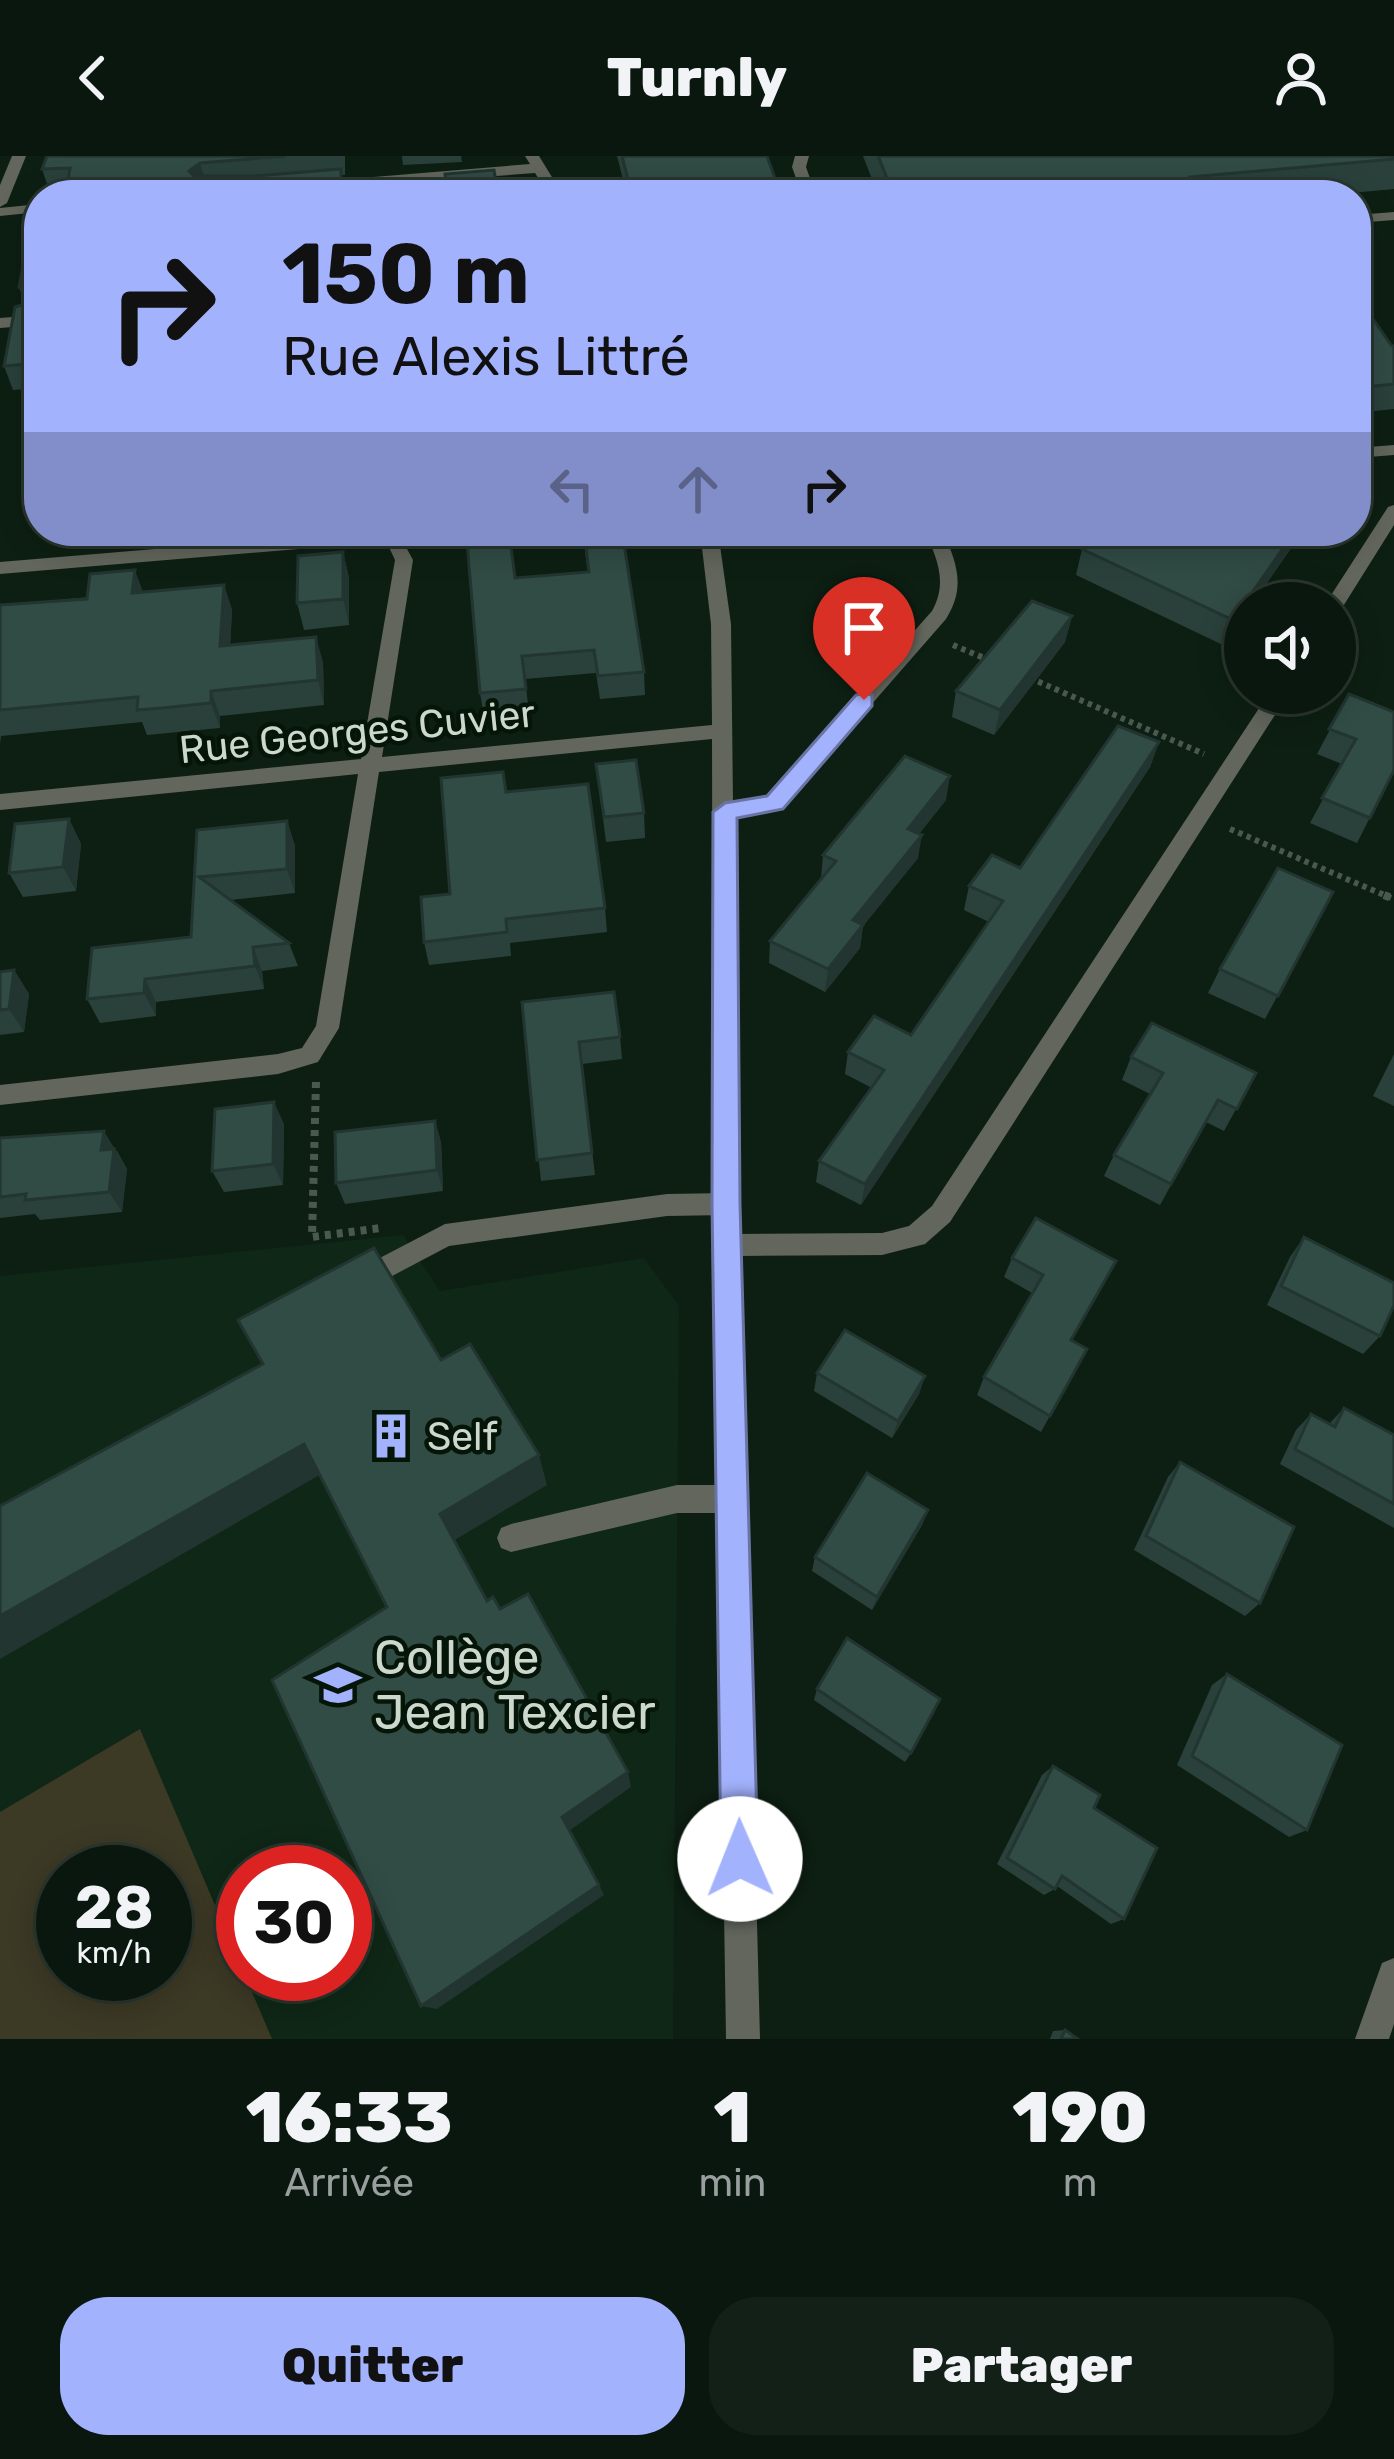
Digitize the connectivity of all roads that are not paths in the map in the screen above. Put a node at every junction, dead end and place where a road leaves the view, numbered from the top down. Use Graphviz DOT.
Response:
graph roads {
  1 [pos="19,156"];
  2 [pos="535,162"];
  3 [pos="373,180"];
  4 [pos="0,207"];
  5 [pos="1394,511"];
  6 [pos="263,546"];
  7 [pos="397,546"];
  8 [pos="712,546"];
  9 [pos="940,546"];
  10 [pos="0,568"];
  11 [pos="1349,582"];
  12 [pos="1265,714"];
  13 [pos="721,731"];
  14 [pos="368,766"];
  15 [pos="0,802"];
  16 [pos="725,812"];
  17 [pos="0,1095"];
  18 [pos="726,1204"];
  19 [pos="728,1245"];
  20 [pos="336,1294"];
  21 [pos="733,1499"];
  22 [pos="511,1538"];
  23 [pos="1394,1975"];
  24 [pos="743,2039"];
  25 [pos="1372,2039"];
  1 -- 4 [label="street"];
  2 -- 3 [label="street"];
  5 -- 11 [label="street"];
  6 -- 10 [label="street"];
  7 -- 14 [label="street"];
  8 -- 13 [label="street"];
  9 -- 16 [label="street"];
  12 -- 19 [label="street"];
  13 -- 14 [label="street, Rue Georges Cuvier"];
  13 -- 16 [label="street"];
  14 -- 15 [label="street, Rue Georges Cuvier"];
  14 -- 17 [label="street"];
  16 -- 18 [label="street"];
  18 -- 19 [label="street"];
  18 -- 20 [label="street"];
  19 -- 21 [label="street"];
  21 -- 22 [label="street"];
  21 -- 24 [label="street"];
  23 -- 25 [label="street"];
}
